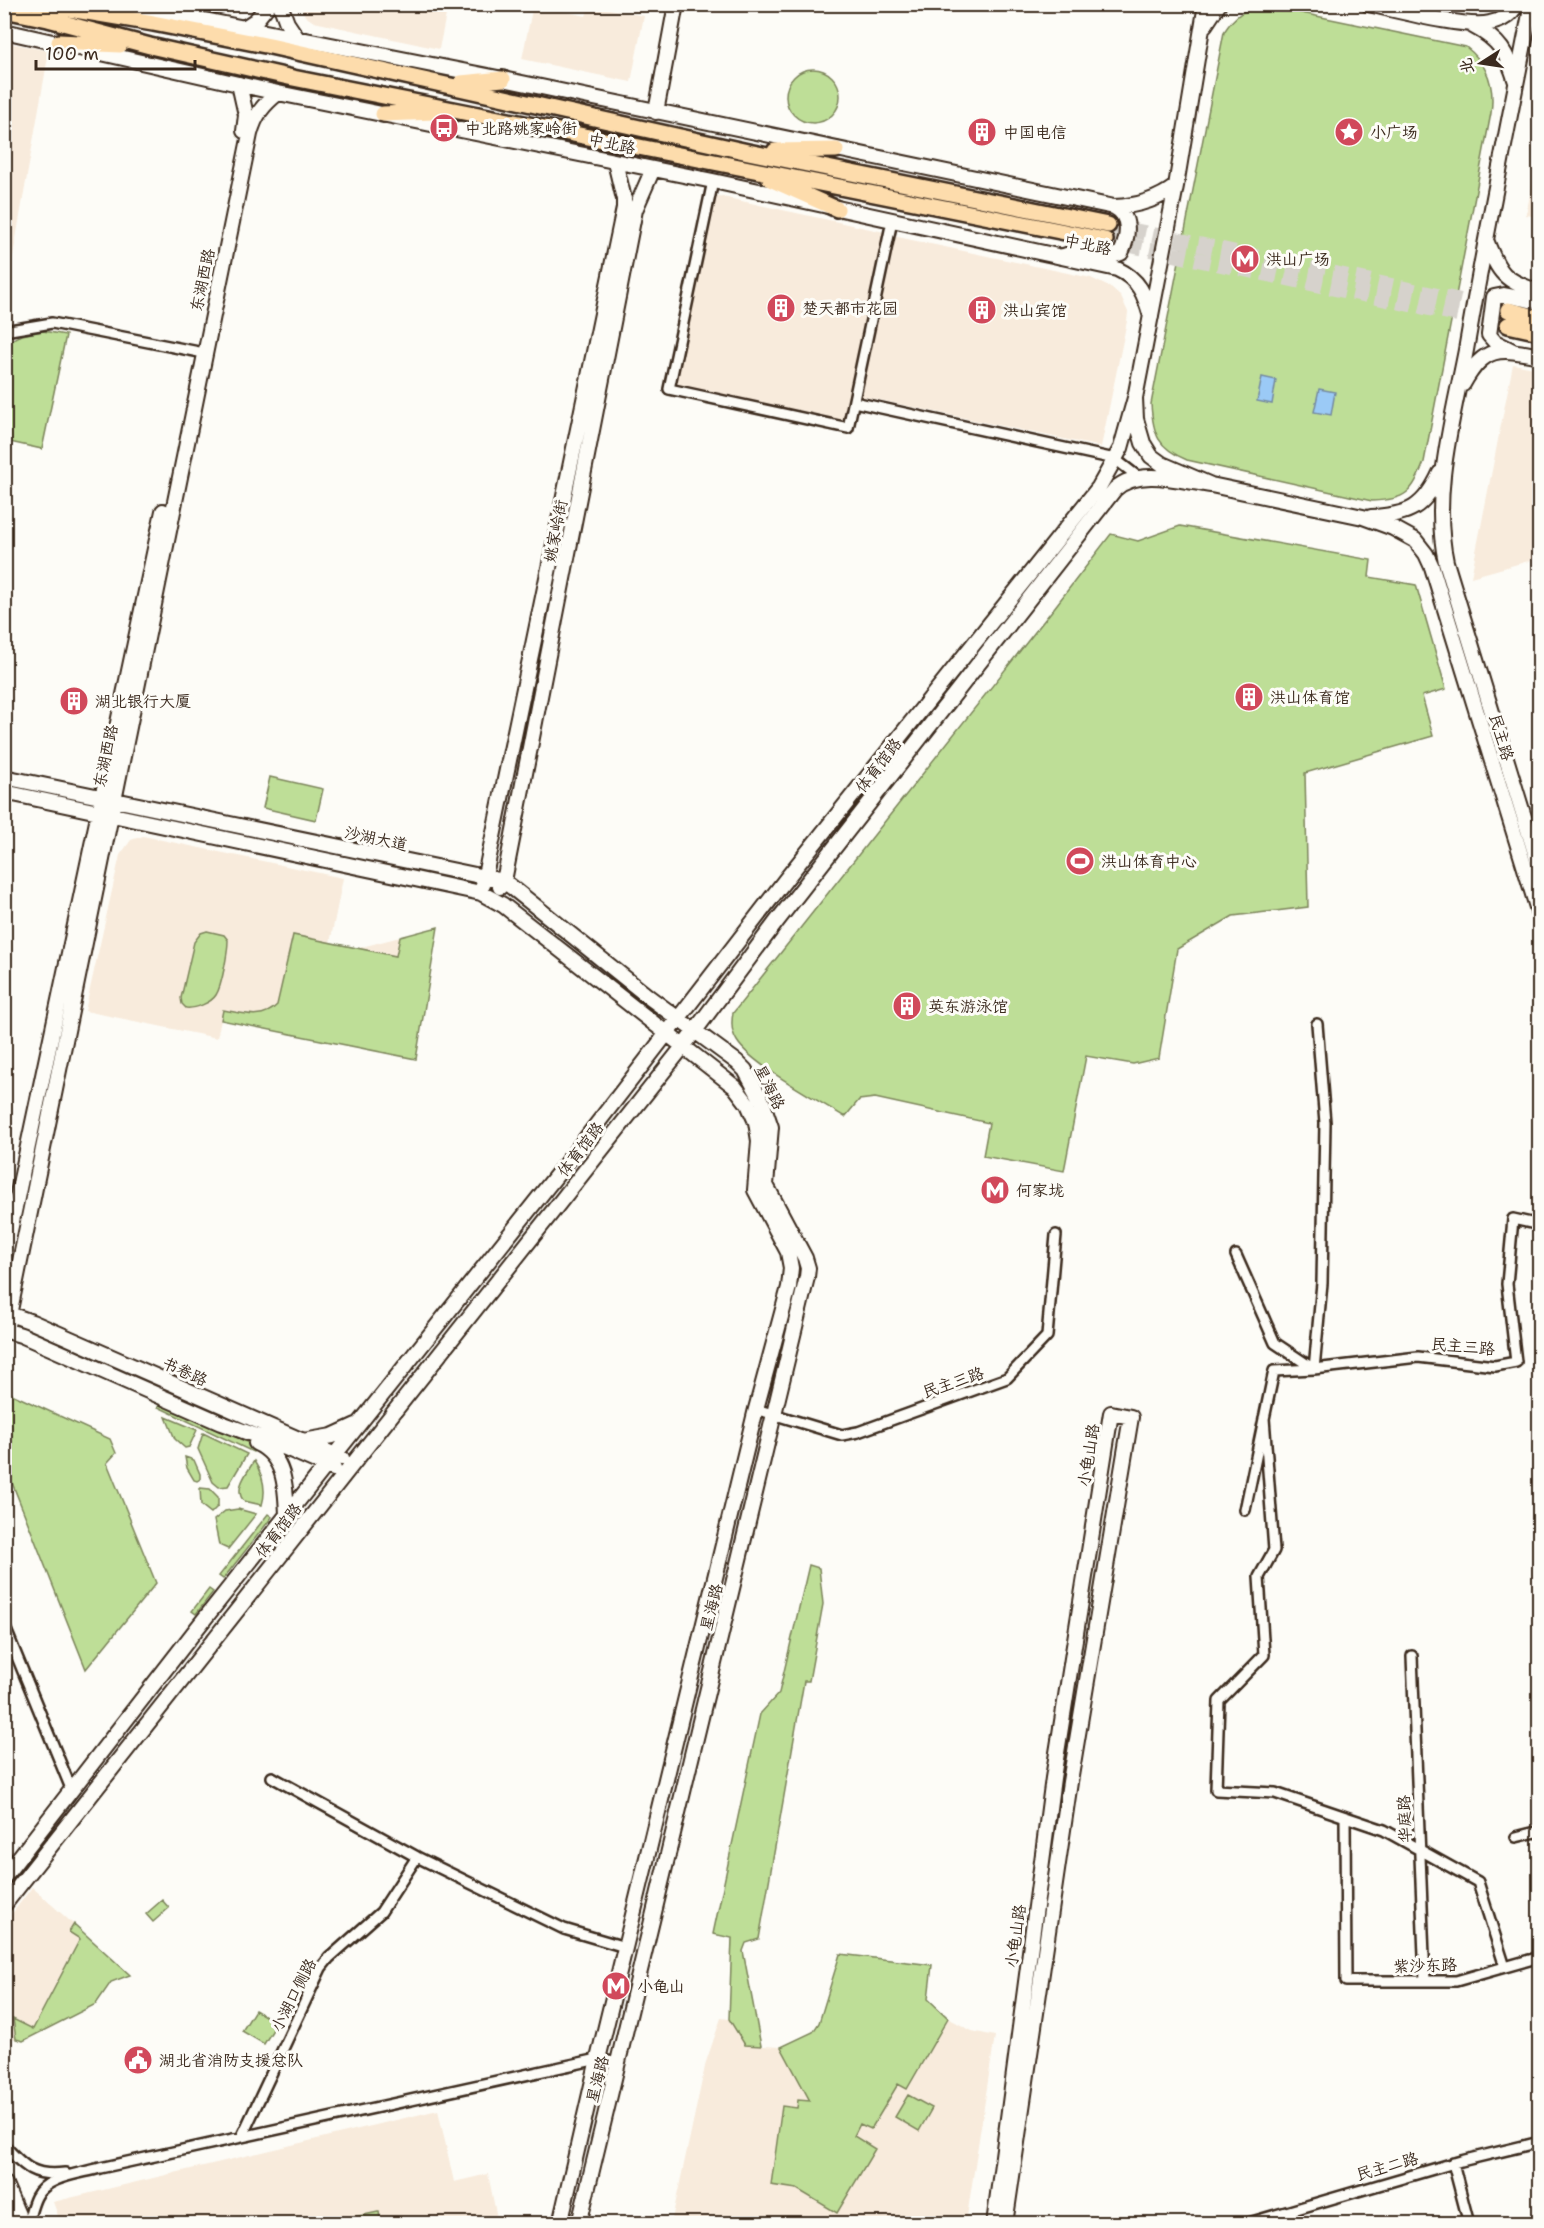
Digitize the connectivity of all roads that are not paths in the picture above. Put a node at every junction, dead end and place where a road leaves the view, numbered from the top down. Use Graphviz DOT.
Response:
graph roads {
  1 [pos="95,4"];
  2 [pos="123,4"];
  3 [pos="269,4"];
  4 [pos="280,4"];
  5 [pos="676,4"];
  6 [pos="1206,4"];
  7 [pos="1219,4"];
  8 [pos="1368,4"];
  9 [pos="1516,4"];
  10 [pos="1532,4"];
  11 [pos="4,10"];
  12 [pos="45,10"];
  13 [pos="153,22"];
  14 [pos="1471,24"];
  15 [pos="244,28"];
  16 [pos="1203,28"];
  17 [pos="4,31"];
  18 [pos="297,38"];
  19 [pos="59,42"];
  20 [pos="150,46"];
  21 [pos="503,79"];
  22 [pos="239,84"];
  23 [pos="446,84"];
  24 [pos="1516,84"];
  25 [pos="278,93"];
  26 [pos="459,111"];
  27 [pos="656,112"];
  28 [pos="383,114"];
  29 [pos="836,150"];
  30 [pos="748,152"];
  31 [pos="615,162"];
  32 [pos="746,168"];
  33 [pos="653,170"];
  34 [pos="713,181"];
  35 [pos="1176,186"];
  36 [pos="1114,207"];
  37 [pos="837,208"];
  38 [pos="892,222"];
  39 [pos="1486,238"];
  40 [pos="1061,257"];
  41 [pos="1539,292"];
  42 [pos="1539,302"];
  43 [pos="1150,317"];
  44 [pos="1539,318"];
  45 [pos="4,331"];
  46 [pos="1539,332"];
  47 [pos="1513,351"];
  48 [pos="200,352"];
  49 [pos="1539,356"];
  50 [pos="1458,393"];
  51 [pos="1135,398"];
  52 [pos="854,402"];
  53 [pos="1115,459"];
  54 [pos="1446,459"];
  55 [pos="1137,476"];
  56 [pos="1211,485"];
  57 [pos="1363,517"];
  58 [pos="4,777"];
  59 [pos="4,792"];
  60 [pos="106,806"];
  61 [pos="1539,869"];
  62 [pos="484,877"];
  63 [pos="504,881"];
  64 [pos="487,896"];
  65 [pos="1539,917"];
  66 [pos="678,1019"];
  67 [pos="1317,1024"];
  68 [pos="695,1031"];
  69 [pos="666,1035"];
  70 [pos="682,1048"];
  71 [pos="1539,1225"];
  72 [pos="1056,1234"];
  73 [pos="1236,1255"];
  74 [pos="4,1259"];
  75 [pos="7,1313"];
  76 [pos="5,1330"];
  77 [pos="1314,1370"];
  78 [pos="756,1409"];
  79 [pos="775,1414"];
  80 [pos="1264,1418"];
  81 [pos="361,1422"];
  82 [pos="244,1431"];
  83 [pos="303,1441"];
  84 [pos="330,1460"];
  85 [pos="348,1468"];
  86 [pos="1245,1510"];
  87 [pos="287,1515"];
  88 [pos="4,1625"];
  89 [pos="1412,1656"];
  90 [pos="272,1777"];
  91 [pos="72,1791"];
  92 [pos="1345,1817"];
  93 [pos="1539,1831"];
  94 [pos="1516,1837"];
  95 [pos="1420,1850"];
  96 [pos="417,1857"];
  97 [pos="5,1877"];
  98 [pos="4,1905"];
  99 [pos="625,1947"];
  100 [pos="1539,1957"];
  101 [pos="1505,1967"];
  102 [pos="1425,1981"];
  103 [pos="598,2059"];
  104 [pos="618,2063"];
  105 [pos="242,2136"];
  106 [pos="1539,2142"];
  107 [pos="4,2145"];
  108 [pos="1453,2163"];
  109 [pos="100,2168"];
  110 [pos="4,2182"];
  111 [pos="4,2219"];
  112 [pos="6,2223"];
  113 [pos="22,2223"];
  114 [pos="27,2223"];
  115 [pos="560,2223"];
  116 [pos="579,2223"];
  117 [pos="994,2223"];
  118 [pos="1005,2223"];
  119 [pos="1245,2223"];
  120 [pos="1468,2223"];
  1 -- 13 [label="main road"];
  2 -- 15 [label="main road"];
  3 -- 15 [label="main road"];
  4 -- 18 [label="main road"];
  5 -- 27 [label="main road"];
  6 -- 16 [label="main road"];
  7 -- 16 [label="main road"];
  8 -- 14 [label="main road"];
  9 -- 14 [label="main road"];
  10 -- 24 [label="main road"];
  11 -- 12 [label="main road, 中北路"];
  12 -- 13 [label="main road, 中北路"];
  12 -- 20 [label="main road, 中北路"];
  13 -- 23 [label="main road, 中北路"];
  14 -- 24 [label="main road"];
  15 -- 18 [label="main road"];
  16 -- 35 [label="main road"];
  17 -- 19 [label="main road, 中北路"];
  18 -- 21 [label="main road"];
  19 -- 20 [label="main road"];
  19 -- 22 [label="main road, 中北路"];
  20 -- 26 [label="main road, 中北路"];
  21 -- 23 [label="main road"];
  21 -- 27 [label="main road"];
  22 -- 25 [label="main road, 中北路"];
  22 -- 48 [label="main road, 东湖西路"];
  23 -- 30 [label="main road, 中北路"];
  24 -- 39 [label="main road"];
  25 -- 28 [label="main road, 中北路"];
  25 -- 48 [label="main road, 东湖西路"];
  26 -- 28 [label="main road"];
  26 -- 32 [label="main road, 中北路"];
  27 -- 29 [label="main road"];
  28 -- 31 [label="main road, 中北路"];
  29 -- 30 [label="main road"];
  29 -- 36 [label="main road"];
  30 -- 32 [label="main road, 中北路"];
  31 -- 33 [label="main road, 中北路"];
  31 -- 62 [label="main road, 姚家岭街"];
  32 -- 37 [label="main road"];
  33 -- 34 [label="main road, 中北路"];
  33 -- 63 [label="main road, 姚家岭街"];
  34 -- 37 [label="main road, 中北路"];
  34 -- 52 [label="street"];
  35 -- 36 [label="main road"];
  35 -- 43 [label="main road"];
  36 -- 40 [label="main road"];
  37 -- 38 [label="main road, 中北路"];
  38 -- 40 [label="main road, 中北路"];
  38 -- 52 [label="street"];
  39 -- 41 [label="main road"];
  39 -- 50 [label="main road"];
  40 -- 43 [label="main road, 中北路"];
  42 -- 47 [label="main road"];
  43 -- 51 [label="main road"];
  44 -- 46 [label="main road"];
  45 -- 48 [label="street"];
  47 -- 49 [label="main road"];
  47 -- 50 [label="main road"];
  48 -- 60 [label="main road, 东湖西路"];
  50 -- 54 [label="main road"];
  51 -- 53 [label="main road, 体育馆路"];
  51 -- 56 [label="main road"];
  52 -- 53 [label="street"];
  53 -- 55 [label="street"];
  53 -- 66 [label="main road, 体育馆路"];
  54 -- 57 [label="main road"];
  54 -- 61 [label="main road, 民主路"];
  55 -- 56 [label="main road"];
  55 -- 68 [label="main road, 体育馆路"];
  56 -- 57 [label="main road"];
  57 -- 65 [label="main road, 民主路"];
  58 -- 60 [label="main road, 沙湖大道"];
  59 -- 60 [label="main road, 沙湖大道"];
  60 -- 62 [label="main road, 沙湖大道"];
  60 -- 64 [label="main road, 沙湖大道"];
  60 -- 74 [label="main road, 东湖西路"];
  60 -- 75 [label="main road, 东湖西路"];
  62 -- 63 [label="main road, 沙湖大道"];
  62 -- 64 [label="main road, 姚家岭街"];
  63 -- 64 [label="main road, 姚家岭街"];
  63 -- 66 [label="main road, 沙湖大道"];
  64 -- 69 [label="main road, 沙湖大道"];
  66 -- 68 [label="main road, 沙湖大道"];
  66 -- 69 [label="main road, 体育馆路"];
  67 -- 77 [label="street"];
  68 -- 70 [label="main road, 体育馆路"];
  68 -- 79 [label="main road, 星海路"];
  69 -- 70 [label="main road, 沙湖大道"];
  69 -- 81 [label="main road, 体育馆路"];
  70 -- 78 [label="main road, 星海路"];
  70 -- 85 [label="main road, 体育馆路"];
  71 -- 77 [label="street, 民主三路"];
  72 -- 79 [label="street, 民主三路"];
  73 -- 77 [label="street"];
  75 -- 76 [label="main road, 东湖西路"];
  75 -- 83 [label="main road, 书卷路"];
  76 -- 82 [label="main road, 书卷路"];
  77 -- 80 [label="street, 民主三路"];
  78 -- 79 [label="street, 民主三路"];
  78 -- 99 [label="main road, 星海路"];
  79 -- 104 [label="main road, 星海路"];
  80 -- 86 [label="street"];
  80 -- 92 [label="street"];
  81 -- 83 [label="main road"];
  81 -- 84 [label="main road, 体育馆路"];
  82 -- 84 [label="main road, 书卷路"];
  82 -- 87 [label="main road"];
  83 -- 84 [label="main road, 书卷路"];
  84 -- 85 [label="main road, 书卷路"];
  84 -- 87 [label="main road, 体育馆路"];
  85 -- 98 [label="main road, 体育馆路"];
  87 -- 91 [label="main road, 体育馆路"];
  88 -- 91 [label="street"];
  89 -- 95 [label="street, 华庭路"];
  90 -- 96 [label="street"];
  91 -- 97 [label="main road, 体育馆路"];
  92 -- 95 [label="street"];
  92 -- 102 [label="street, 紫沙东路"];
  93 -- 94 [label="street"];
  95 -- 101 [label="street"];
  95 -- 102 [label="street, 华庭路"];
  96 -- 99 [label="street"];
  96 -- 105 [label="street, 小湖口侧路"];
  99 -- 103 [label="main road, 星海路"];
  100 -- 101 [label="street, 紫沙东路"];
  101 -- 102 [label="street, 紫沙东路"];
  103 -- 104 [label="street"];
  103 -- 105 [label="street"];
  103 -- 115 [label="main road, 星海路"];
  104 -- 116 [label="main road, 星海路"];
  105 -- 109 [label="street"];
  106 -- 108 [label="street, 民主二路"];
  107 -- 109 [label="street"];
  108 -- 119 [label="street, 民主二路"];
  108 -- 120 [label="street"];
  109 -- 114 [label="street"];
  110 -- 113 [label="main road"];
  111 -- 112 [label="main road"];
  117 -- 118 [label="main road, 小龟山路"];
}
